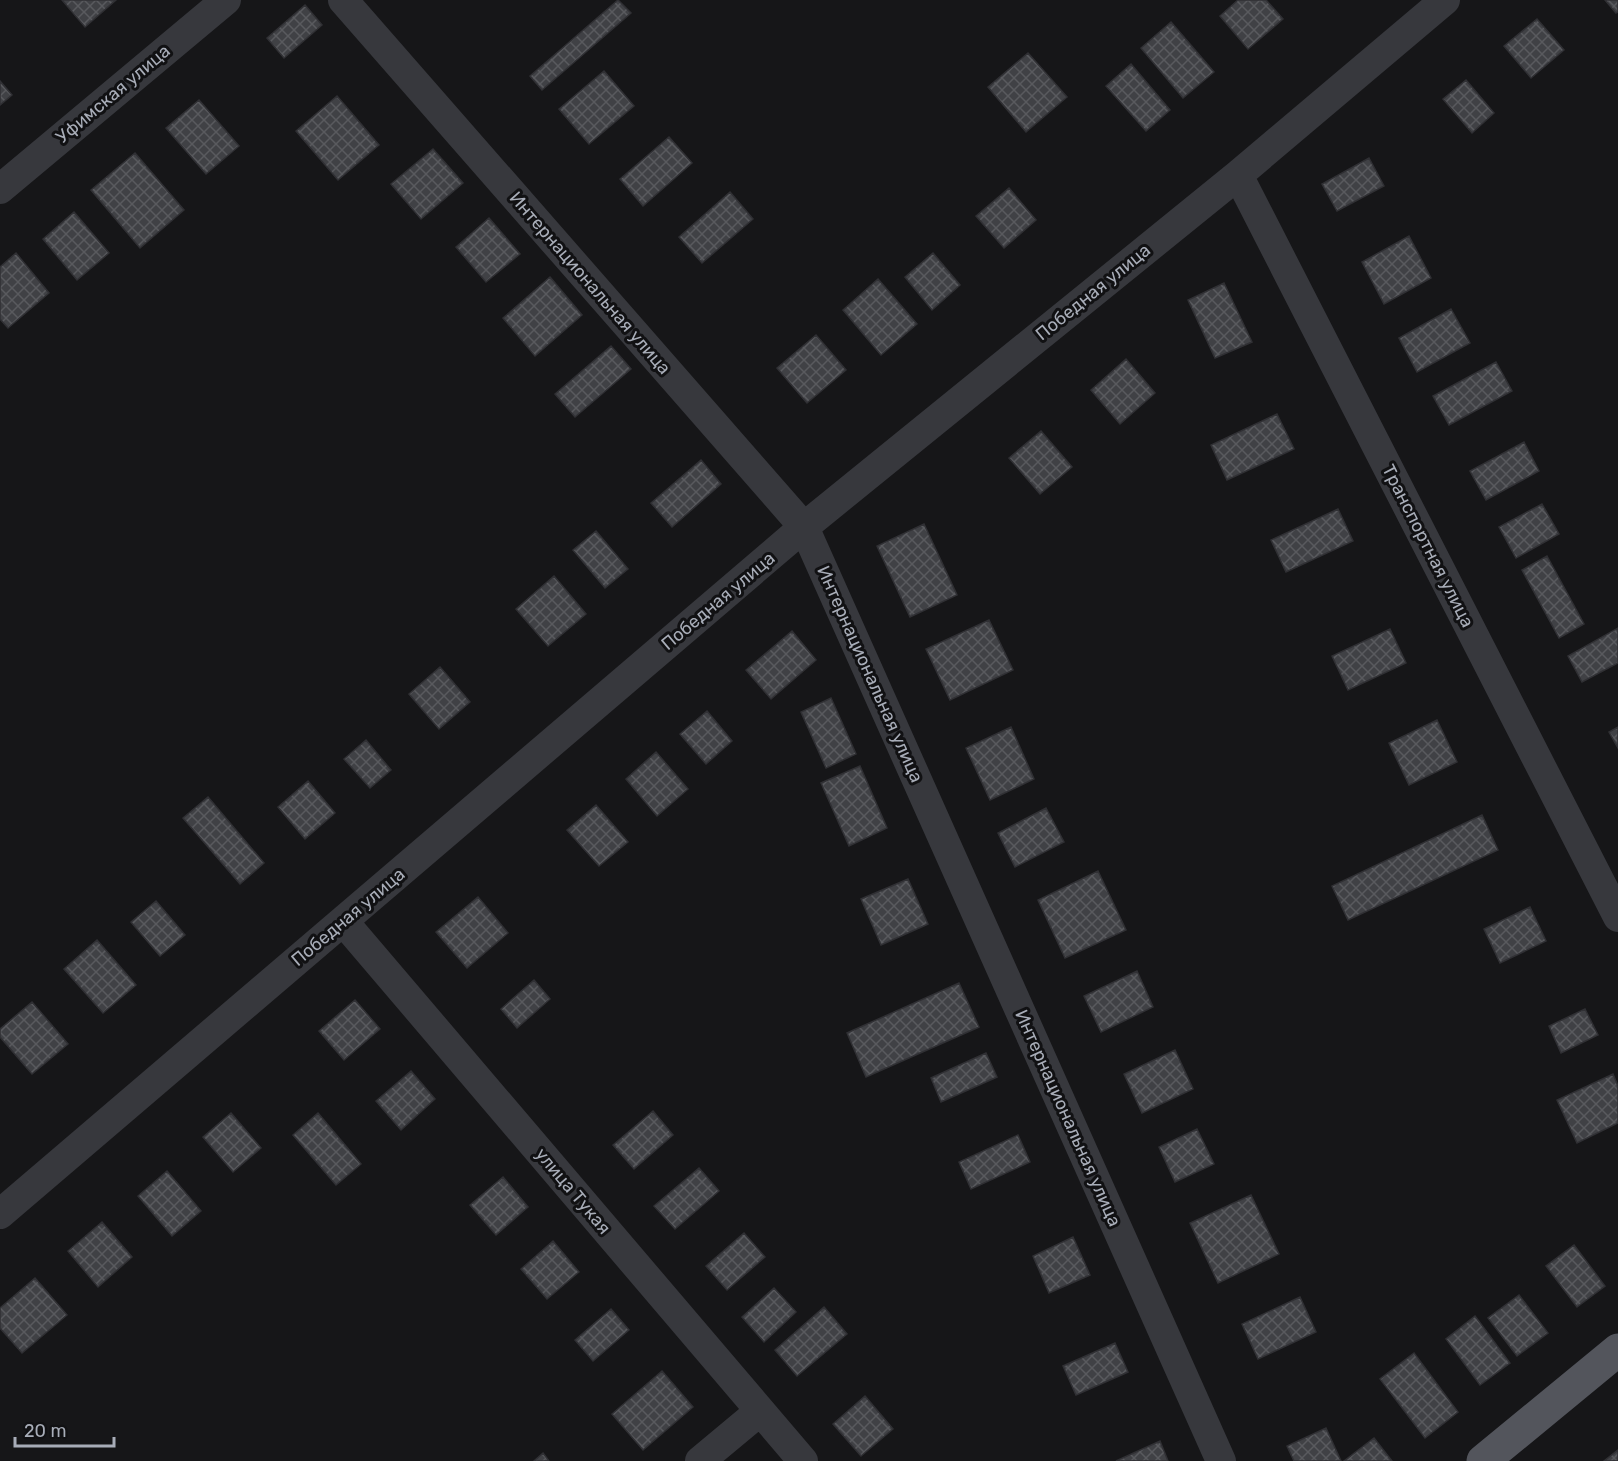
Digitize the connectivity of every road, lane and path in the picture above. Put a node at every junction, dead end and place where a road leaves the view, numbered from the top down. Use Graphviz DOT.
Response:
graph roads {
  1 [pos="226,0"];
  2 [pos="343,0"];
  3 [pos="1444,0"];
  4 [pos="1238,175"];
  5 [pos="0,189"];
  6 [pos="804,527"];
  7 [pos="1618,917"];
  8 [pos="343,921"];
  9 [pos="0,1214"];
  10 [pos="1618,1350"];
  11 [pos="760,1411"];
  12 [pos="700,1461"];
  13 [pos="802,1461"];
  14 [pos="1221,1461"];
  15 [pos="1483,1461"];
  1 -- 5 [label="street, Уфимская улица"];
  2 -- 6 [label="street, Интернациональная улица"];
  3 -- 4 [label="street, Победная улица"];
  4 -- 6 [label="street, Победная улица"];
  4 -- 7 [label="street, Транспортная улица"];
  6 -- 8 [label="street, Победная улица"];
  6 -- 14 [label="street, Интернациональная улица"];
  8 -- 9 [label="street, Победная улица"];
  8 -- 11 [label="street, улица Тукая"];
  10 -- 15 [label="main road"];
  11 -- 12 [label="street"];
  11 -- 13 [label="street, улица Тукая"];
}
